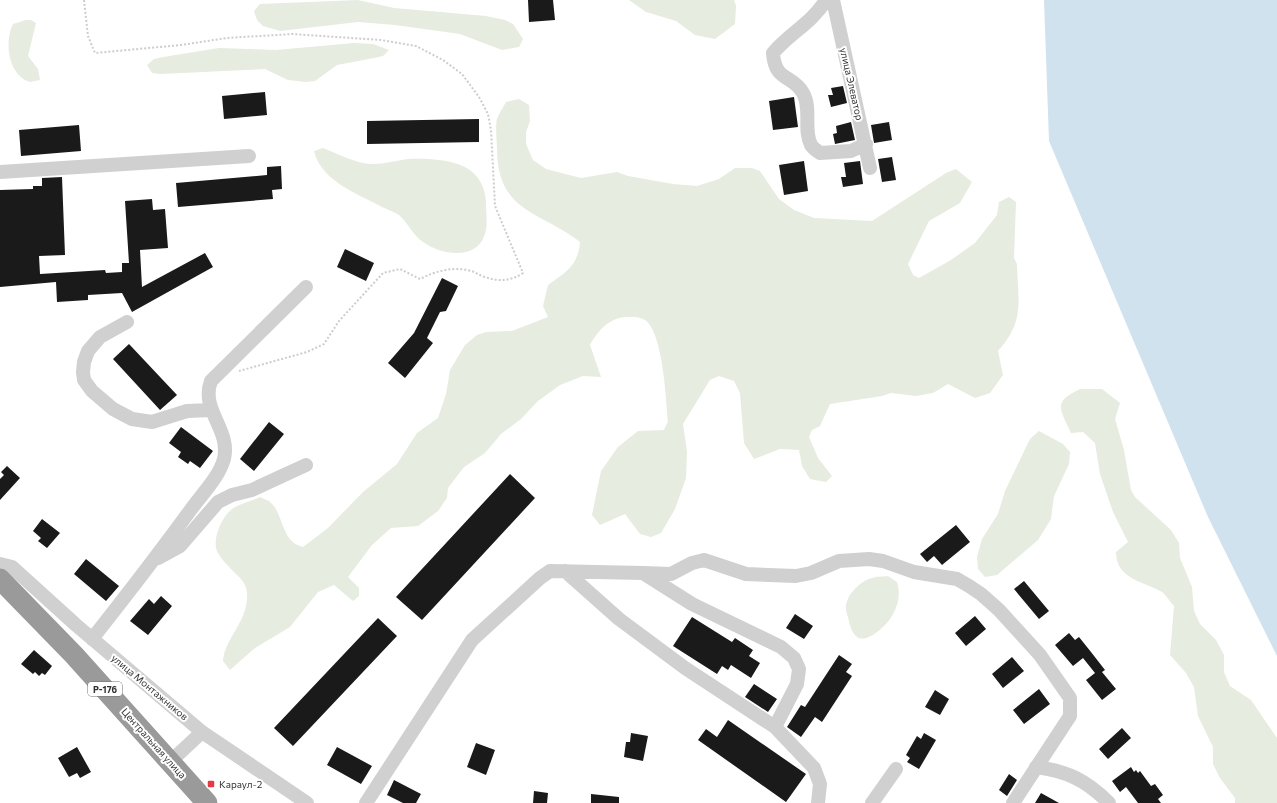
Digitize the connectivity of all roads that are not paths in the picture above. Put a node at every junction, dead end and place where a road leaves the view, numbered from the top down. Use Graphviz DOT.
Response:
graph roads {
  1 [pos="826,0"];
  2 [pos="833,0"];
  3 [pos="866,144"];
  4 [pos="249,156"];
  5 [pos="870,168"];
  6 [pos="0,172"];
  7 [pos="306,287"];
  8 [pos="127,322"];
  9 [pos="212,410"];
  10 [pos="306,465"];
  11 [pos="153,562"];
  12 [pos="0,564"];
  13 [pos="565,571"];
  14 [pos="642,573"];
  15 [pos="0,579"];
  16 [pos="92,639"];
  17 [pos="775,727"];
  18 [pos="202,732"];
  19 [pos="171,760"];
  20 [pos="1036,767"];
  21 [pos="896,769"];
  22 [pos="207,803"];
  23 [pos="307,803"];
  24 [pos="366,803"];
  25 [pos="818,803"];
  26 [pos="872,803"];
  27 [pos="1012,803"];
  28 [pos="1109,803"];
  1 -- 3 [label="street"];
  2 -- 3 [label="street, улица Элеватор"];
  3 -- 5 [label="street, улица Элеватор"];
  4 -- 6 [label="street"];
  7 -- 9 [label="street"];
  8 -- 9 [label="street"];
  9 -- 11 [label="street"];
  10 -- 11 [label="street"];
  11 -- 16 [label="street"];
  12 -- 16 [label="street, улица Монтажников"];
  13 -- 14 [label="street"];
  13 -- 17 [label="street"];
  13 -- 24 [label="street"];
  14 -- 17 [label="street"];
  14 -- 20 [label="street"];
  15 -- 19 [label="highway, Центральная улица / Р-176"];
  16 -- 18 [label="street, улица Монтажников"];
  17 -- 25 [label="street"];
  18 -- 19 [label="street"];
  18 -- 23 [label="street, улица Монтажников"];
  19 -- 22 [label="highway, Центральная улица / Р-176"];
  20 -- 27 [label="street"];
  20 -- 28 [label="street"];
  21 -- 26 [label="street"];
}
